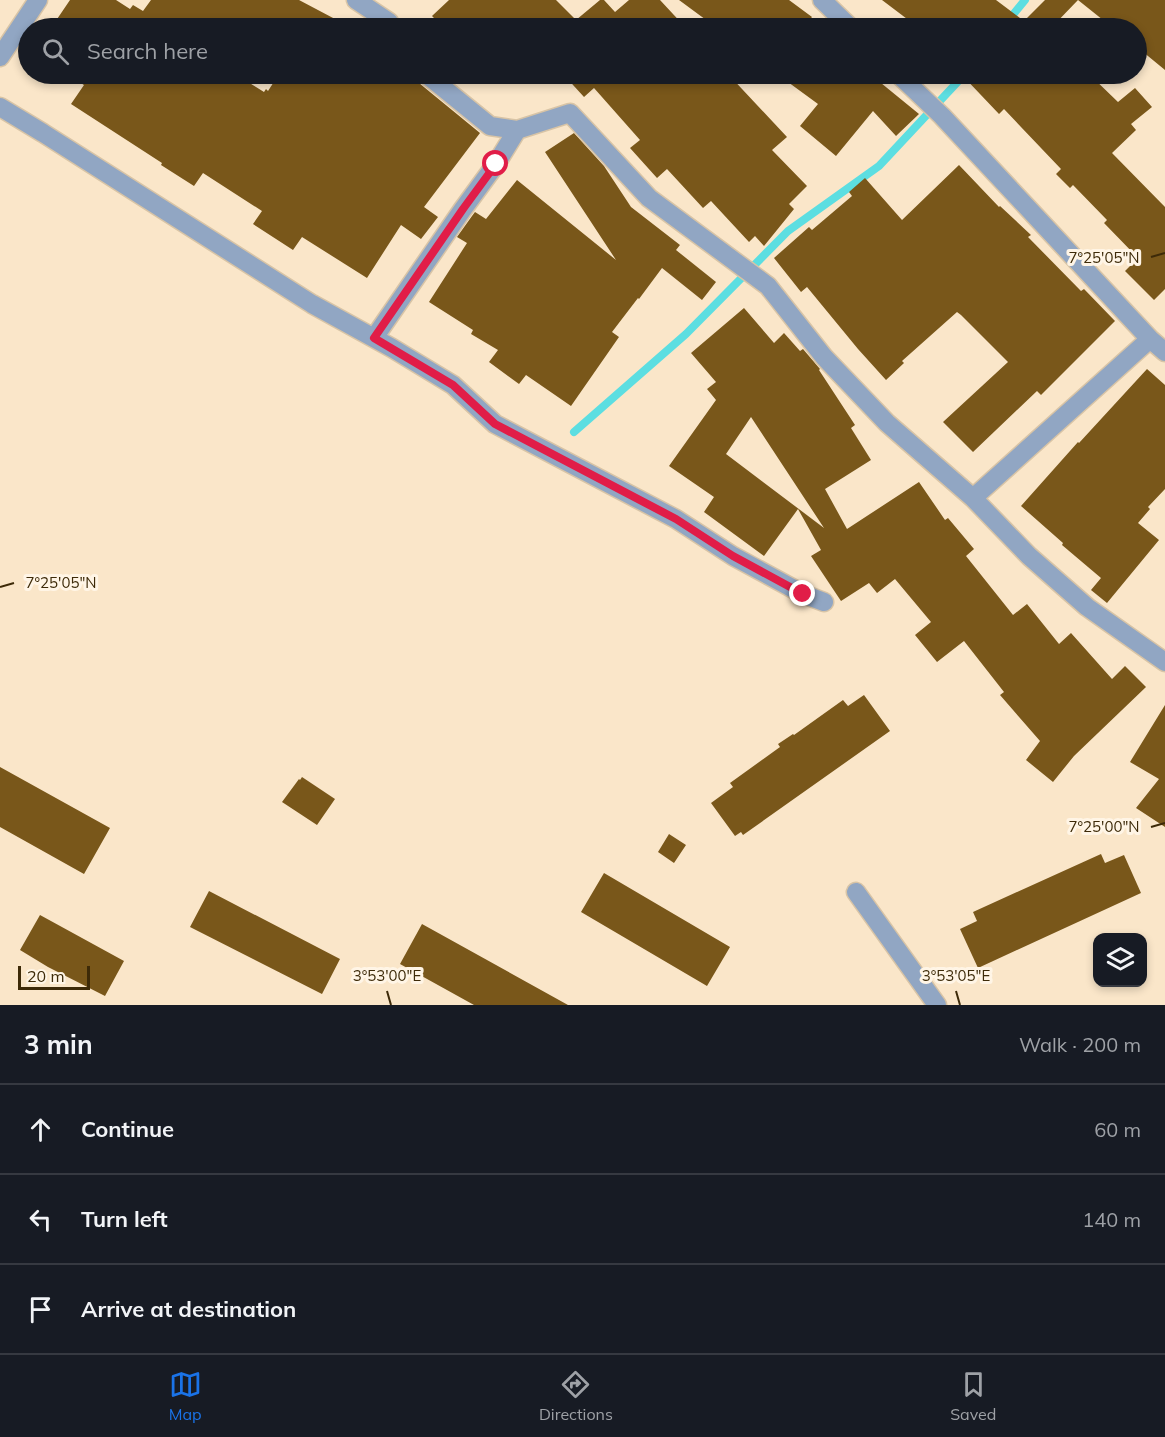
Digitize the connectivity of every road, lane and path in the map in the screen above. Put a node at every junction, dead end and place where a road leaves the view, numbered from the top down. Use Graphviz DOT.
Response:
graph roads {
  1 [pos="38,0"];
  2 [pos="356,0"];
  3 [pos="822,0"];
  4 [pos="26,18"];
  5 [pos="383,18"];
  6 [pos="841,18"];
  7 [pos="18,30"];
  8 [pos="0,57"];
  9 [pos="438,84"];
  10 [pos="908,84"];
  11 [pos="0,107"];
  12 [pos="516,130"];
  13 [pos="374,338"];
  14 [pos="1150,339"];
  15 [pos="1165,352"];
  16 [pos="973,498"];
  17 [pos="824,603"];
  18 [pos="1165,662"];
  19 [pos="856,892"];
  20 [pos="937,1005"];
  1 -- 4 [label="street"];
  2 -- 5 [label="street"];
  3 -- 6 [label="street"];
  7 -- 8 [label="street"];
  9 -- 12 [label="street"];
  10 -- 14 [label="street"];
  11 -- 13 [label="street"];
  12 -- 13 [label="street"];
  12 -- 16 [label="street"];
  13 -- 17 [label="street"];
  14 -- 15 [label="street"];
  14 -- 16 [label="street"];
  16 -- 18 [label="street"];
  19 -- 20 [label="street"];
}
